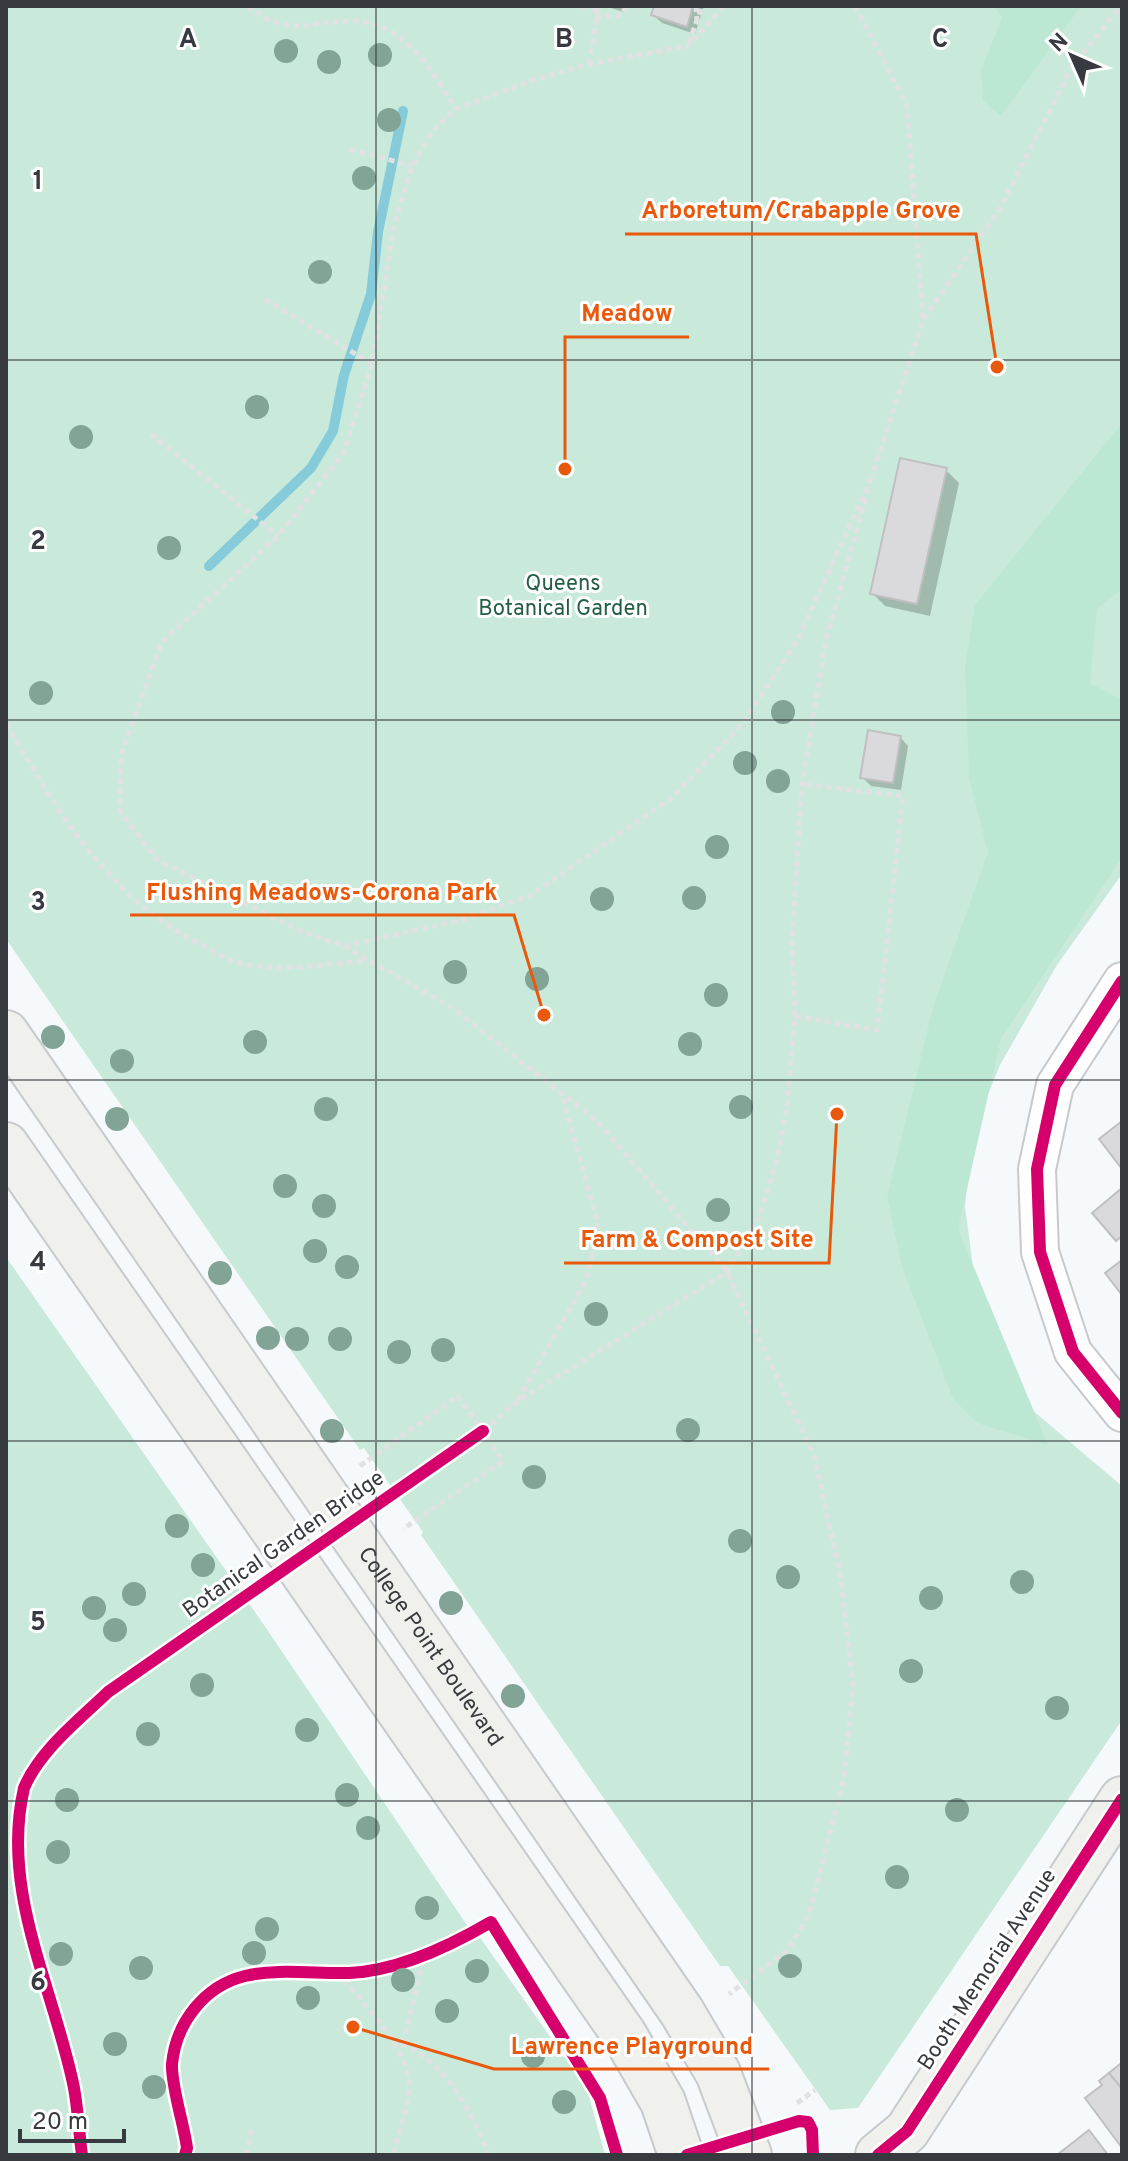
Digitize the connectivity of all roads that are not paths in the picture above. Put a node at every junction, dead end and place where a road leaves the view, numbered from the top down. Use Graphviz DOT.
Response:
graph roads {
  1 [pos="1121,988"];
  2 [pos="6,1033"];
  3 [pos="6,1145"];
  4 [pos="1122,1413"];
  5 [pos="1122,1799"];
  6 [pos="893,2147"];
  7 [pos="681,2155"];
  8 [pos="749,2155"];
  1 -- 4 [label="street"];
  2 -- 8 [label="main road, College Point Boulevard"];
  3 -- 7 [label="main road"];
  5 -- 6 [label="main road, Booth Memorial Avenue"];
}
